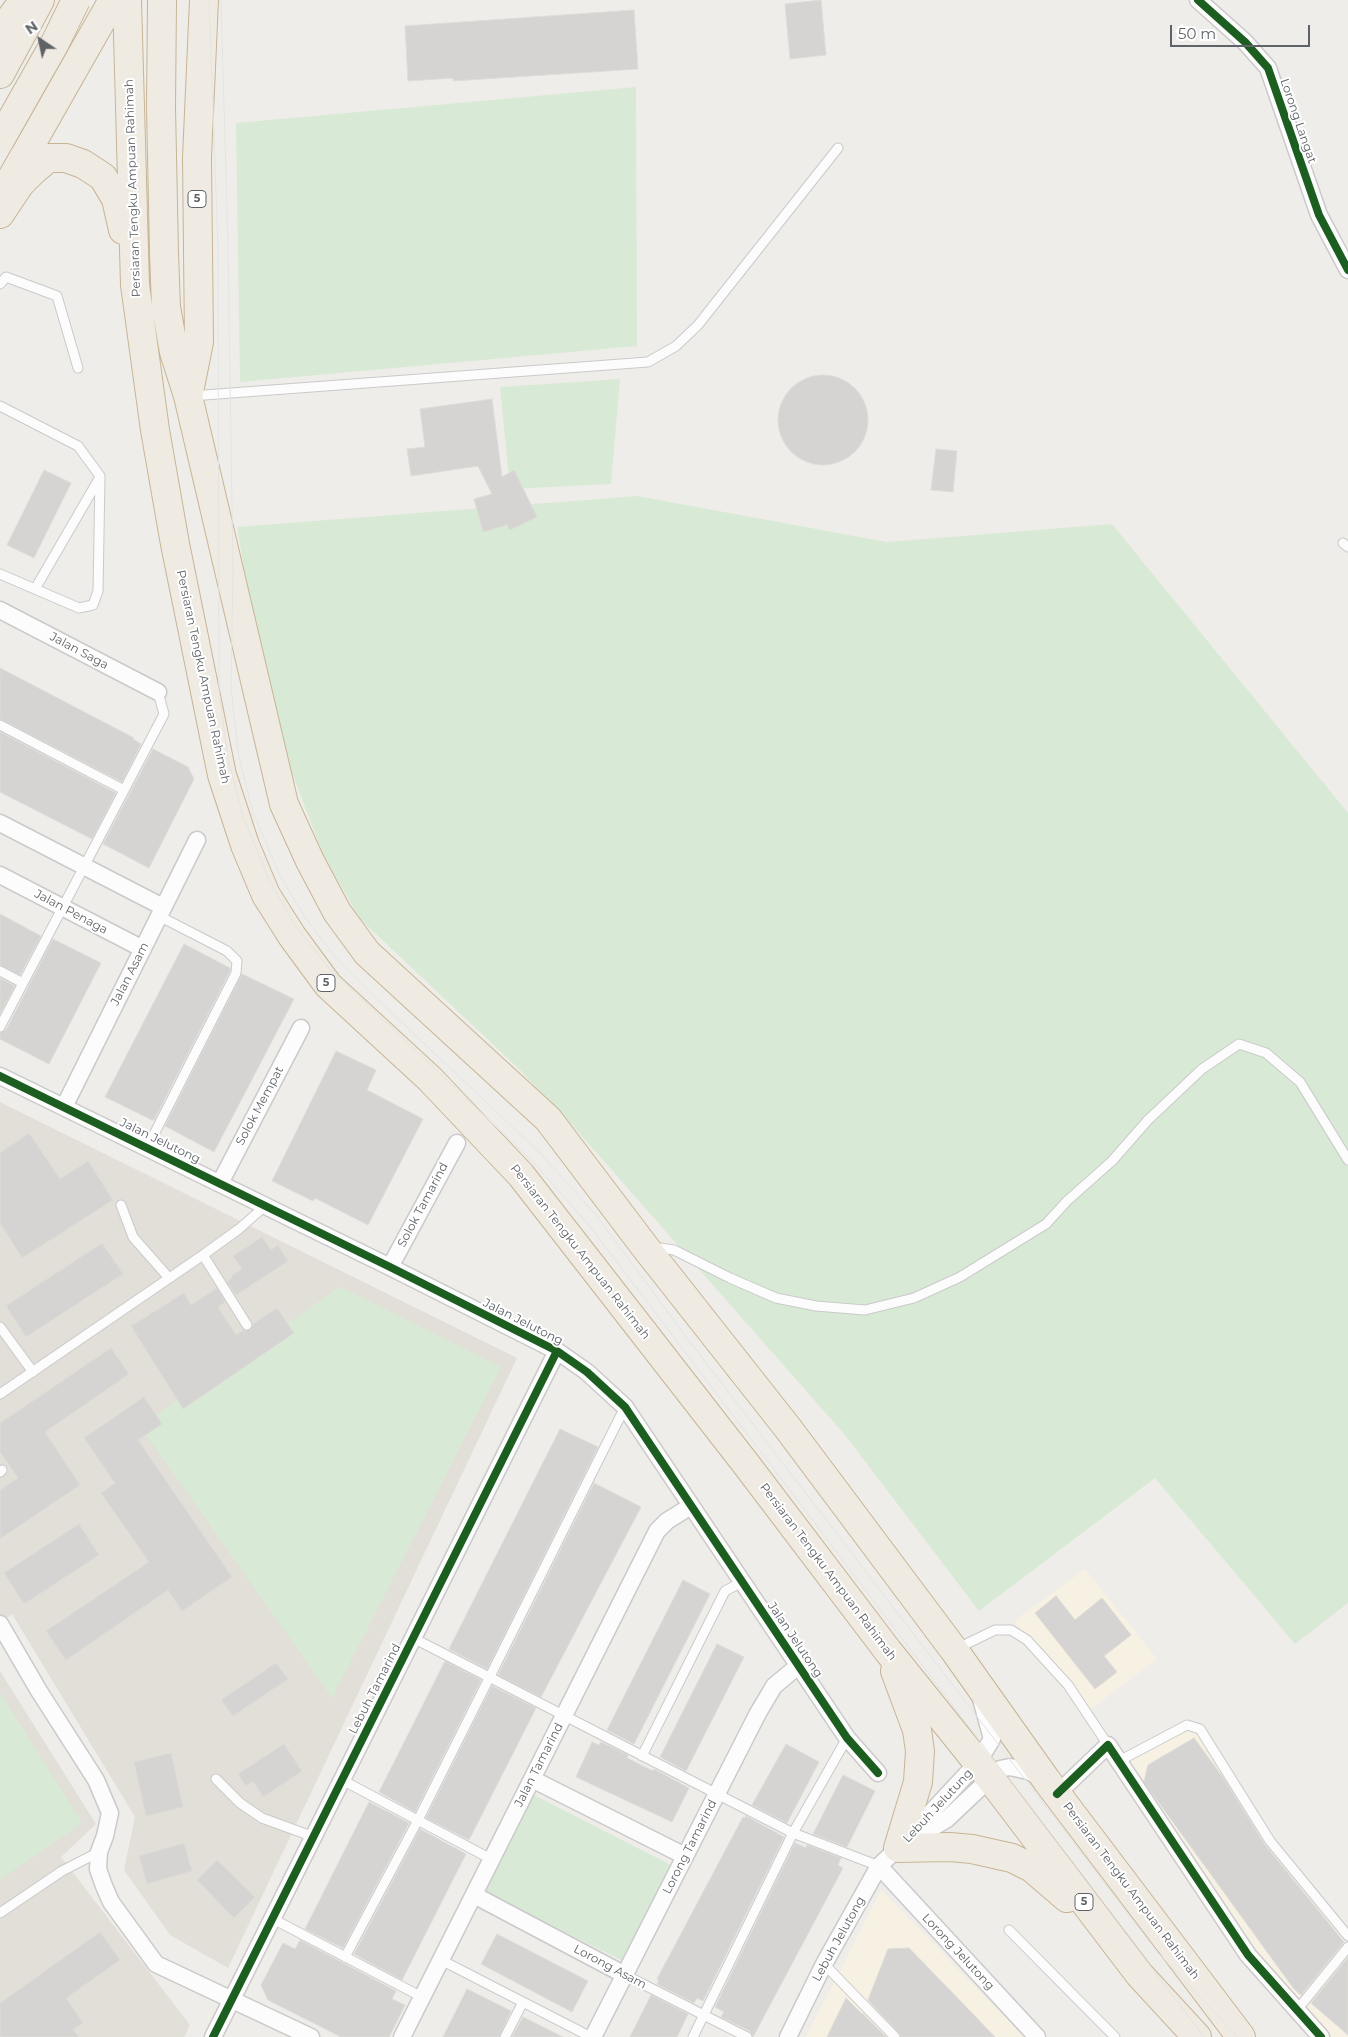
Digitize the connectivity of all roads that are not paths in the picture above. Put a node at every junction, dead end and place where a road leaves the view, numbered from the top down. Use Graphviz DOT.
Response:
graph roads {
  1 [pos="7,0"];
  2 [pos="24,0"];
  3 [pos="40,0"];
  4 [pos="74,0"];
  5 [pos="113,0"];
  6 [pos="126,0"];
  7 [pos="162,0"];
  8 [pos="204,0"];
  9 [pos="1198,0"];
  10 [pos="0,20"];
  11 [pos="0,33"];
  12 [pos="0,74"];
  13 [pos="67,83"];
  14 [pos="0,140"];
  15 [pos="838,148"];
  16 [pos="0,198"];
  17 [pos="0,214"];
  18 [pos="1348,270"];
  19 [pos="0,284"];
  20 [pos="135,285"];
  21 [pos="78,368"];
  22 [pos="188,396"];
  23 [pos="0,406"];
  24 [pos="100,476"];
  25 [pos="0,574"];
  26 [pos="35,589"];
  27 [pos="0,611"];
  28 [pos="158,692"];
  29 [pos="0,726"];
  30 [pos="124,790"];
  31 [pos="0,823"];
  32 [pos="197,840"];
  33 [pos="84,866"];
  34 [pos="0,875"];
  35 [pos="63,907"];
  36 [pos="161,912"];
  37 [pos="143,949"];
  38 [pos="0,971"];
  39 [pos="23,983"];
  40 [pos="0,1027"];
  41 [pos="301,1028"];
  42 [pos="0,1076"];
  43 [pos="64,1107"];
  44 [pos="456,1143"];
  45 [pos="147,1148"];
  46 [pos="1348,1160"];
  47 [pos="220,1183"];
  48 [pos="121,1205"];
  49 [pos="265,1206"];
  50 [pos="645,1247"];
  51 [pos="203,1255"];
  52 [pos="390,1266"];
  53 [pos="169,1278"];
  54 [pos="247,1325"];
  55 [pos="0,1327"];
  56 [pos="557,1351"];
  57 [pos="33,1372"];
  58 [pos="0,1394"];
  59 [pos="625,1407"];
  60 [pos="691,1506"];
  61 [pos="742,1582"];
  62 [pos="0,1624"];
  63 [pos="413,1638"];
  64 [pos="954,1650"];
  65 [pos="888,1651"];
  66 [pos="798,1666"];
  67 [pos="488,1676"];
  68 [pos="975,1680"];
  69 [pos="564,1715"];
  70 [pos="847,1738"];
  71 [pos="1108,1745"];
  72 [pos="642,1756"];
  73 [pos="1119,1761"];
  74 [pos="984,1770"];
  75 [pos="878,1773"];
  76 [pos="216,1779"];
  77 [pos="532,1779"];
  78 [pos="342,1780"];
  79 [pos="1052,1788"];
  80 [pos="717,1794"];
  81 [pos="418,1820"];
  82 [pos="793,1833"];
  83 [pos="314,1837"];
  84 [pos="99,1852"];
  85 [pos="685,1856"];
  86 [pos="889,1857"];
  87 [pos="491,1859"];
  88 [pos="474,1894"];
  89 [pos="0,1913"];
  90 [pos="272,1919"];
  91 [pos="1009,1930"];
  92 [pos="1348,1936"];
  93 [pos="1348,1947"];
  94 [pos="345,1957"];
  95 [pos="441,1960"];
  96 [pos="824,1964"];
  97 [pos="1139,1974"];
  98 [pos="625,1975"];
  99 [pos="422,1997"];
  100 [pos="232,2000"];
  101 [pos="523,2002"];
  102 [pos="1297,2010"];
  103 [pos="704,2015"];
  104 [pos="213,2037"];
  105 [pos="311,2037"];
  106 [pos="402,2037"];
  107 [pos="505,2037"];
  108 [pos="592,2037"];
  109 [pos="693,2037"];
  110 [pos="747,2037"];
  111 [pos="788,2037"];
  112 [pos="895,2037"];
  113 [pos="1037,2037"];
  114 [pos="1115,2037"];
  115 [pos="1197,2037"];
  116 [pos="1241,2037"];
  117 [pos="1321,2037"];
  1 -- 10 [label="highway"];
  2 -- 11 [label="highway"];
  3 -- 12 [label="highway"];
  4 -- 13 [label="highway"];
  4 -- 14 [label="highway, bridge"];
  5 -- 13 [label="highway"];
  6 -- 20 [label="highway, Persiaran Tengku Ampuan Rahimah / 5"];
  7 -- 22 [label="highway, 5"];
  8 -- 22 [label="highway, 5"];
  9 -- 18 [label="street, Lorong Langat"];
  13 -- 16 [label="highway"];
  15 -- 22 [label="lane"];
  17 -- 20 [label="highway"];
  19 -- 21 [label="lane"];
  20 -- 65 [label="highway, Persiaran Tengku Ampuan Rahimah / 5"];
  22 -- 50 [label="highway, Persiaran Tengku Ampuan Rahimah / 5"];
  23 -- 24 [label="lane"];
  24 -- 26 [label="lane"];
  24 -- 26 [label="lane"];
  25 -- 26 [label="lane"];
  27 -- 28 [label="street, Jalan Saga"];
  28 -- 30 [label="lane"];
  29 -- 30 [label="lane"];
  30 -- 33 [label="lane"];
  31 -- 33 [label="street"];
  32 -- 36 [label="street, Jalan Asam"];
  33 -- 35 [label="lane"];
  33 -- 36 [label="street"];
  34 -- 35 [label="street, Jalan Penaga"];
  35 -- 37 [label="street, Jalan Penaga"];
  35 -- 39 [label="lane"];
  36 -- 37 [label="street, Jalan Asam"];
  36 -- 45 [label="lane"];
  37 -- 43 [label="street, Jalan Asam"];
  38 -- 39 [label="lane"];
  39 -- 40 [label="lane"];
  41 -- 47 [label="street, Solok Mempat"];
  42 -- 43 [label="street, Jalan Jelutong"];
  43 -- 45 [label="street, Jalan Jelutong"];
  44 -- 52 [label="street, Solok Tamarind"];
  45 -- 47 [label="street, Jalan Jelutong"];
  46 -- 50 [label="lane"];
  47 -- 49 [label="street, Jalan Jelutong"];
  48 -- 53 [label="lane"];
  49 -- 51 [label="lane"];
  49 -- 52 [label="street, Jalan Jelutong"];
  50 -- 64 [label="highway, Persiaran Tengku Ampuan Rahimah / 5"];
  51 -- 53 [label="lane"];
  51 -- 54 [label="lane"];
  52 -- 56 [label="street, Jalan Jelutong"];
  53 -- 57 [label="lane"];
  55 -- 57 [label="lane"];
  56 -- 59 [label="street, Jalan Jelutong"];
  56 -- 63 [label="street, Lebuh Tamarind"];
  57 -- 58 [label="lane"];
  59 -- 60 [label="street, Jalan Jelutong"];
  59 -- 67 [label="lane"];
  60 -- 61 [label="street, Jalan Jelutong"];
  60 -- 69 [label="street, Jalan Tamarind"];
  61 -- 66 [label="street, Jalan Jelutong"];
  61 -- 72 [label="lane"];
  62 -- 84 [label="street"];
  63 -- 67 [label="lane"];
  63 -- 78 [label="street, Lebuh Tamarind"];
  64 -- 68 [label="highway, Persiaran Tengku Ampuan Rahimah / 5"];
  64 -- 71 [label="lane"];
  65 -- 74 [label="highway, Persiaran Tengku Ampuan Rahimah / 5"];
  65 -- 86 [label="highway"];
  66 -- 70 [label="street, Jalan Jelutong"];
  66 -- 80 [label="street, Lorong Tamarind"];
  67 -- 69 [label="lane"];
  67 -- 81 [label="lane"];
  68 -- 74 [label="street, Lebuh Jelutung"];
  68 -- 79 [label="highway, Persiaran Tengku Ampuan Rahimah / 5"];
  69 -- 72 [label="lane"];
  69 -- 77 [label="street, Jalan Tamarind"];
  70 -- 75 [label="street, Jalan Jelutong"];
  70 -- 82 [label="lane"];
  71 -- 73 [label="street"];
  71 -- 79 [label="street"];
  72 -- 80 [label="lane"];
  73 -- 92 [label="lane"];
  73 -- 102 [label="street"];
  74 -- 79 [label="street, Lebuh Jelutung"];
  74 -- 86 [label="street, Lebuh Jelutung"];
  74 -- 97 [label="highway, Persiaran Tengku Ampuan Rahimah / 5"];
  76 -- 83 [label="lane"];
  77 -- 85 [label="street"];
  77 -- 87 [label="street, Jalan Tamarind"];
  78 -- 81 [label="lane"];
  78 -- 83 [label="street, Lebuh Tamarind"];
  79 -- 116 [label="highway, Persiaran Tengku Ampuan Rahimah / 5"];
  80 -- 82 [label="lane"];
  80 -- 85 [label="street, Lorong Tamarind"];
  81 -- 87 [label="lane"];
  81 -- 94 [label="lane"];
  82 -- 86 [label="lane"];
  82 -- 103 [label="lane"];
  83 -- 90 [label="street, Lebuh Tamarind"];
  84 -- 89 [label="lane"];
  84 -- 100 [label="street"];
  85 -- 98 [label="street, Lorong Tamarind"];
  86 -- 96 [label="street, Lebuh Jelutong"];
  86 -- 97 [label="highway"];
  86 -- 113 [label="street, Lorong Jelutong"];
  87 -- 88 [label="street, Jalan Tamarind"];
  88 -- 95 [label="street, Jalan Tamarind"];
  88 -- 98 [label="street, Lorong Asam"];
  90 -- 94 [label="lane"];
  90 -- 100 [label="street, Lebuh Tamarind"];
  91 -- 114 [label="lane"];
  93 -- 102 [label="lane"];
  94 -- 99 [label="lane"];
  95 -- 99 [label="street, Jalan Tamarind"];
  95 -- 101 [label="lane"];
  96 -- 111 [label="street, Lebuh Jelutong"];
  96 -- 112 [label="lane"];
  97 -- 115 [label="highway, Persiaran Tengku Ampuan Rahimah / 5"];
  98 -- 103 [label="lane, Lorong Asam"];
  98 -- 108 [label="street, Lorong Tamarind"];
  99 -- 106 [label="street, Jalan Tamarind"];
  100 -- 104 [label="street, Lebuh Tamarind"];
  100 -- 105 [label="street"];
  101 -- 107 [label="lane"];
  101 -- 108 [label="lane"];
  102 -- 117 [label="street"];
  103 -- 109 [label="lane"];
  103 -- 110 [label="lane, Lorong Asam"];
}
